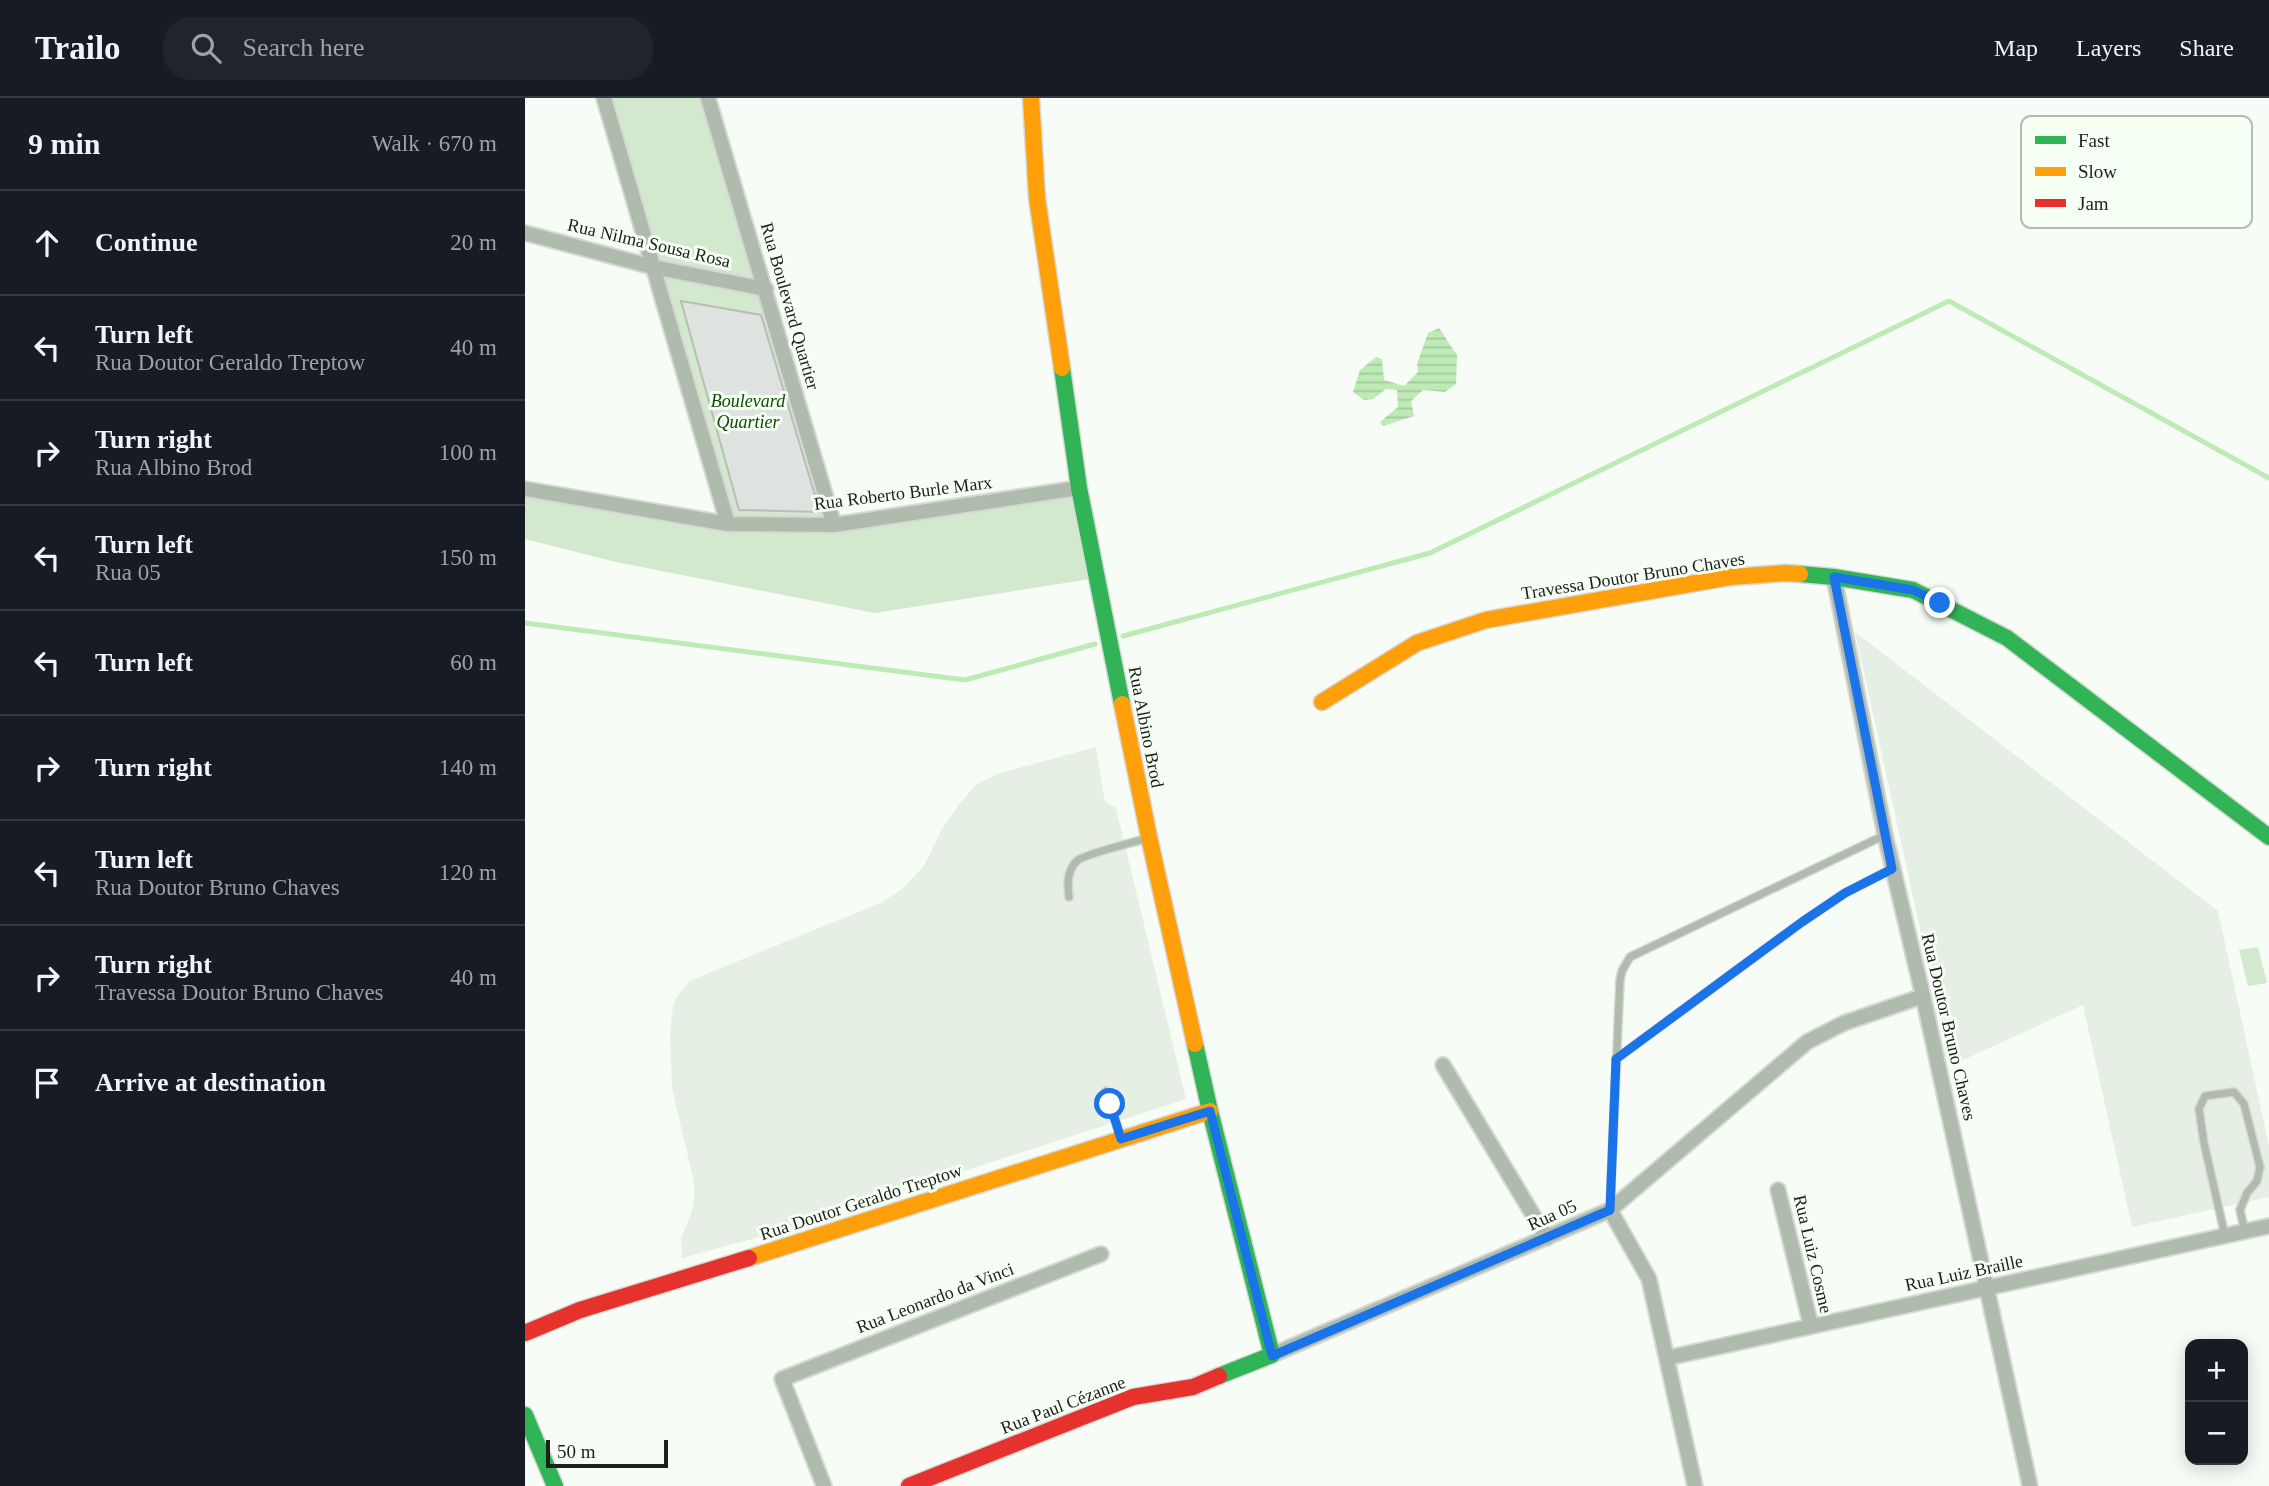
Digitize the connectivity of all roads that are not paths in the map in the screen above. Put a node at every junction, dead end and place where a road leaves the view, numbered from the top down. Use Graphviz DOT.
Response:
graph roads {
  1 [pos="604,98"];
  2 [pos="708,98"];
  3 [pos="1031,98"];
  4 [pos="525,233"];
  5 [pos="653,267"];
  6 [pos="766,289"];
  7 [pos="1079,488"];
  8 [pos="525,489"];
  9 [pos="728,524"];
  10 [pos="834,526"];
  11 [pos="1834,577"];
  12 [pos="1322,702"];
  13 [pos="1885,835"];
  14 [pos="1149,837"];
  15 [pos="2269,837"];
  16 [pos="1892,869"];
  17 [pos="1069,897"];
  18 [pos="1923,996"];
  19 [pos="1616,1059"];
  20 [pos="1443,1065"];
  21 [pos="1106,1091"];
  22 [pos="1210,1111"];
  23 [pos="1121,1139"];
  24 [pos="1779,1191"];
  25 [pos="1610,1210"];
  26 [pos="2269,1226"];
  27 [pos="2245,1232"];
  28 [pos="2225,1237"];
  29 [pos="1547,1238"];
  30 [pos="1101,1254"];
  31 [pos="1987,1287"];
  32 [pos="1811,1326"];
  33 [pos="525,1333"];
  34 [pos="1272,1356"];
  35 [pos="1667,1358"];
  36 [pos="525,1415"];
  37 [pos="555,1486"];
  38 [pos="824,1486"];
  39 [pos="909,1486"];
  40 [pos="1695,1486"];
  41 [pos="2030,1486"];
  1 -- 5 [label="street"];
  2 -- 6 [label="street, Rua Boulevard Quartier"];
  3 -- 7 [label="street, Rua Albino Brod"];
  4 -- 5 [label="street, Rua Nilma Sousa Rosa"];
  5 -- 6 [label="street, Rua Nilma Sousa Rosa"];
  5 -- 9 [label="street"];
  6 -- 10 [label="street, Rua Boulevard Quartier"];
  7 -- 10 [label="street, Rua Roberto Burle Marx"];
  7 -- 14 [label="street, Rua Albino Brod"];
  8 -- 9 [label="street, Rua Roberto Burle Marx"];
  9 -- 10 [label="street, Rua Roberto Burle Marx"];
  11 -- 12 [label="street, Travessa Doutor Bruno Chaves"];
  11 -- 13 [label="street, Rua Doutor Bruno Chaves"];
  11 -- 15 [label="street, Travessa Doutor Bruno Chaves"];
  13 -- 16 [label="street, Rua Doutor Bruno Chaves"];
  13 -- 19 [label="lane"];
  14 -- 17 [label="lane"];
  14 -- 22 [label="street, Rua Albino Brod"];
  16 -- 18 [label="street, Rua Doutor Bruno Chaves"];
  16 -- 19 [label="lane"];
  18 -- 25 [label="street, Rua 05"];
  18 -- 31 [label="street, Rua Doutor Bruno Chaves"];
  19 -- 25 [label="lane"];
  20 -- 29 [label="street"];
  21 -- 23 [label="lane"];
  22 -- 23 [label="street, Rua Doutor Geraldo Treptow"];
  22 -- 34 [label="street, Rua Albino Brod"];
  23 -- 33 [label="street, Rua Doutor Geraldo Treptow"];
  24 -- 32 [label="street, Rua Luiz Cosme"];
  25 -- 29 [label="street, Rua 05"];
  25 -- 35 [label="street"];
  26 -- 27 [label="street, Rua Luiz Braille"];
  27 -- 28 [label="street, Rua Luiz Braille"];
  27 -- 28 [label="lane"];
  28 -- 31 [label="street, Rua Luiz Braille"];
  29 -- 34 [label="street, Rua 05"];
  30 -- 38 [label="street, Rua Leonardo da Vinci"];
  31 -- 32 [label="street, Rua Luiz Braille"];
  31 -- 41 [label="street, Rua Doutor Bruno Chaves"];
  32 -- 35 [label="street, Rua Luiz Braille"];
  34 -- 39 [label="street, Rua Paul Cézanne"];
  35 -- 40 [label="street"];
  36 -- 37 [label="street"];
}
